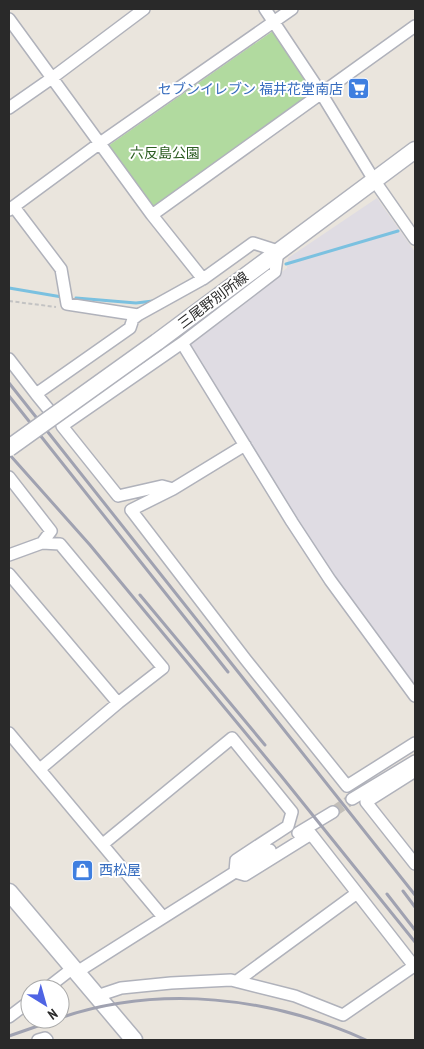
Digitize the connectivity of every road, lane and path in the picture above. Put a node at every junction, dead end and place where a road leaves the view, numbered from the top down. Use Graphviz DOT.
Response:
graph roads {
  1 [pos="144,9"];
  2 [pos="264,9"];
  3 [pos="292,9"];
  4 [pos="9,19"];
  5 [pos="274,22"];
  6 [pos="415,26"];
  7 [pos="52,78"];
  8 [pos="320,93"];
  9 [pos="9,108"];
  10 [pos="100,143"];
  11 [pos="415,150"];
  12 [pos="374,180"];
  13 [pos="11,209"];
  14 [pos="152,215"];
  15 [pos="415,217"];
  16 [pos="403,221"];
  17 [pos="414,236"];
  18 [pos="278,251"];
  19 [pos="202,279"];
  20 [pos="138,315"];
  21 [pos="182,342"];
  22 [pos="9,359"];
  23 [pos="36,394"];
  24 [pos="62,426"];
  25 [pos="245,445"];
  26 [pos="9,448"];
  27 [pos="9,477"];
  28 [pos="173,489"];
  29 [pos="42,542"];
  30 [pos="9,555"];
  31 [pos="9,574"];
  32 [pos="415,696"];
  33 [pos="118,704"];
  34 [pos="9,733"];
  35 [pos="415,743"];
  36 [pos="415,761"];
  37 [pos="40,769"];
  38 [pos="415,771"];
  39 [pos="352,799"];
  40 [pos="333,812"];
  41 [pos="103,844"];
  42 [pos="415,864"];
  43 [pos="235,872"];
  44 [pos="9,892"];
  45 [pos="357,893"];
  46 [pos="164,917"];
  47 [pos="75,970"];
  48 [pos="61,979"];
  49 [pos="237,981"];
  50 [pos="97,996"];
  51 [pos="20,1009"];
  52 [pos="9,1017"];
  53 [pos="38,1040"];
  54 [pos="47,1040"];
  55 [pos="134,1040"];
  1 -- 7 [label="street"];
  2 -- 5 [label="street"];
  3 -- 5 [label="street"];
  4 -- 7 [label="street"];
  5 -- 8 [label="street"];
  5 -- 10 [label="street"];
  6 -- 8 [label="street"];
  7 -- 9 [label="street"];
  7 -- 10 [label="street"];
  8 -- 12 [label="street"];
  8 -- 14 [label="street"];
  10 -- 13 [label="street"];
  10 -- 14 [label="street"];
  11 -- 12 [label="main road, 三尾野別所線"];
  12 -- 16 [label="street"];
  12 -- 18 [label="main road, 三尾野別所線"];
  13 -- 20 [label="street"];
  14 -- 19 [label="street"];
  15 -- 16 [label="street"];
  16 -- 17 [label="street"];
  18 -- 19 [label="street"];
  18 -- 21 [label="street"];
  18 -- 26 [label="main road, 三尾野別所線, bridge"];
  19 -- 20 [label="street"];
  20 -- 23 [label="street"];
  21 -- 24 [label="street"];
  21 -- 25 [label="street"];
  22 -- 23 [label="street"];
  23 -- 24 [label="street"];
  24 -- 28 [label="street"];
  25 -- 28 [label="street"];
  25 -- 32 [label="street"];
  27 -- 29 [label="street"];
  28 -- 35 [label="street"];
  29 -- 30 [label="street"];
  29 -- 33 [label="street"];
  31 -- 33 [label="street"];
  33 -- 37 [label="street"];
  34 -- 37 [label="street"];
  36 -- 39 [label="street"];
  37 -- 41 [label="street"];
  38 -- 42 [label="street"];
  40 -- 43 [label="street"];
  41 -- 43 [label="street"];
  41 -- 46 [label="street"];
  43 -- 45 [label="street"];
  43 -- 46 [label="street"];
  44 -- 47 [label="main road"];
  45 -- 49 [label="street"];
  45 -- 49 [label="street"];
  46 -- 47 [label="street"];
  47 -- 48 [label="street"];
  47 -- 50 [label="main road"];
  49 -- 50 [label="street"];
  50 -- 55 [label="main road"];
  51 -- 52 [label="street"];
  53 -- 54 [label="street"];
}
